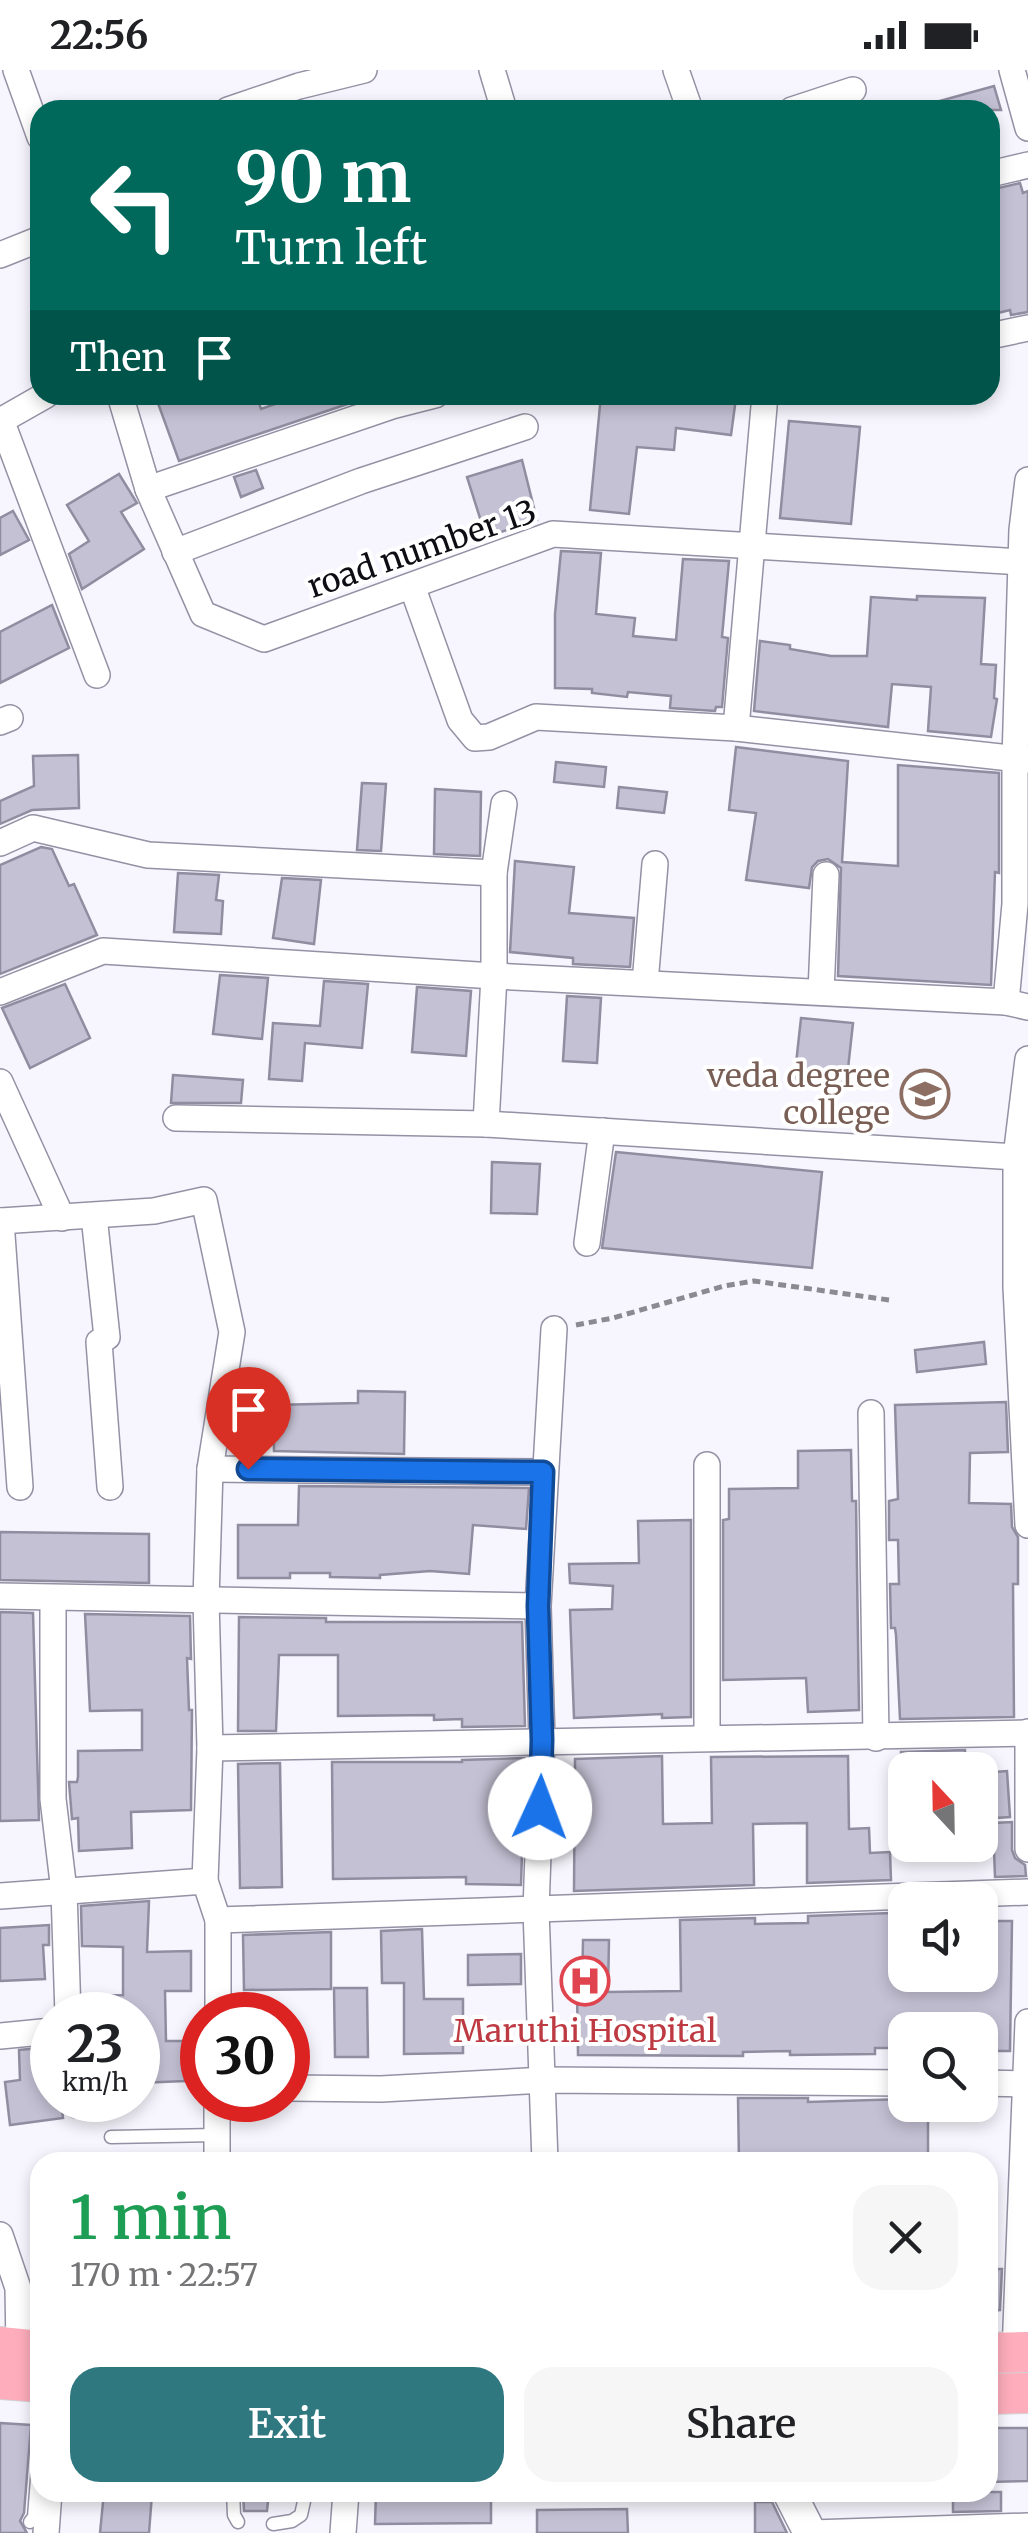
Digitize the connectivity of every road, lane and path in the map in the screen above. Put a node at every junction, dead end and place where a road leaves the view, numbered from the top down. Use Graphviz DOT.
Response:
graph roads {
  1 [pos="16,70"];
  2 [pos="364,70"];
  3 [pos="492,70"];
  4 [pos="676,70"];
  5 [pos="1012,70"];
  6 [pos="853,90"];
  7 [pos="302,98"];
  8 [pos="501,100"];
  9 [pos="686,100"];
  10 [pos="822,100"];
  11 [pos="30,109"];
  12 [pos="1028,128"];
  13 [pos="1028,165"];
  14 [pos="1000,172"];
  15 [pos="30,243"];
  16 [pos="0,255"];
  17 [pos="1028,328"];
  18 [pos="1000,334"];
  19 [pos="30,404"];
  20 [pos="123,405"];
  21 [pos="377,405"];
  22 [pos="765,405"];
  23 [pos="0,420"];
  24 [pos="526,426"];
  25 [pos="1028,480"];
  26 [pos="148,489"];
  27 [pos="1025,530"];
  28 [pos="751,548"];
  29 [pos="175,552"];
  30 [pos="1023,562"];
  31 [pos="412,586"];
  32 [pos="97,675"];
  33 [pos="736,728"];
  34 [pos="1021,759"];
  35 [pos="504,804"];
  36 [pos="0,843"];
  37 [pos="654,864"];
  38 [pos="494,873"];
  39 [pos="826,875"];
  40 [pos="1022,905"];
  41 [pos="494,976"];
  42 [pos="644,983"];
  43 [pos="0,992"];
  44 [pos="822,992"];
  45 [pos="1017,1004"];
  46 [pos="1028,1059"];
  47 [pos="0,1082"];
  48 [pos="176,1118"];
  49 [pos="10,1124"];
  50 [pos="486,1124"];
  51 [pos="602,1131"];
  52 [pos="1016,1157"];
  53 [pos="94,1216"];
  54 [pos="62,1218"];
  55 [pos="0,1221"];
  56 [pos="588,1243"];
  57 [pos="1022,1286"];
  58 [pos="889,1300"];
  59 [pos="554,1329"];
  60 [pos="871,1414"];
  61 [pos="707,1465"];
  62 [pos="210,1469"];
  63 [pos="543,1472"];
  64 [pos="20,1487"];
  65 [pos="110,1487"];
  66 [pos="1028,1525"];
  67 [pos="0,1596"];
  68 [pos="53,1598"];
  69 [pos="206,1600"];
  70 [pos="538,1606"];
  71 [pos="1028,1732"];
  72 [pos="708,1738"];
  73 [pos="876,1738"];
  74 [pos="542,1740"];
  75 [pos="210,1748"];
  76 [pos="1028,1849"];
  77 [pos="204,1881"];
  78 [pos="64,1891"];
  79 [pos="1028,1892"];
  80 [pos="0,1896"];
  81 [pos="536,1910"];
  82 [pos="218,1920"];
  83 [pos="67,1992"];
  84 [pos="218,1992"];
  85 [pos="1028,2022"];
  86 [pos="30,2034"];
  87 [pos="0,2036"];
  88 [pos="544,2080"];
  89 [pos="888,2083"];
  90 [pos="998,2083"];
  91 [pos="1024,2084"];
  92 [pos="310,2088"];
  93 [pos="217,2122"];
  94 [pos="217,2135"];
  95 [pos="111,2137"];
  96 [pos="217,2152"];
  97 [pos="545,2152"];
  98 [pos="0,2236"];
  99 [pos="1010,2352"];
  100 [pos="15,2356"];
  101 [pos="1028,2393"];
  102 [pos="998,2394"];
  103 [pos="35,2502"];
  104 [pos="46,2502"];
  105 [pos="233,2502"];
  106 [pos="304,2502"];
  107 [pos="345,2502"];
  108 [pos="794,2502"];
  109 [pos="238,2522"];
  110 [pos="273,2524"];
  111 [pos="1028,2526"];
  112 [pos="38,2527"];
  113 [pos="343,2533"];
  114 [pos="811,2533"];
  1 -- 11 [label="street"];
  2 -- 7 [label="street"];
  3 -- 8 [label="street"];
  4 -- 9 [label="street"];
  5 -- 12 [label="street"];
  6 -- 10 [label="street"];
  13 -- 14 [label="street"];
  15 -- 16 [label="street"];
  17 -- 18 [label="street"];
  19 -- 23 [label="street"];
  20 -- 26 [label="street, road number 13"];
  21 -- 26 [label="street"];
  22 -- 28 [label="street"];
  23 -- 32 [label="street"];
  24 -- 29 [label="street"];
  25 -- 27 [label="street"];
  26 -- 29 [label="street, road number 13"];
  27 -- 30 [label="street"];
  28 -- 30 [label="street, road number 13"];
  28 -- 31 [label="street, road number 13"];
  28 -- 33 [label="street"];
  29 -- 31 [label="street, road number 13"];
  30 -- 34 [label="street"];
  31 -- 33 [label="street"];
  33 -- 34 [label="street"];
  34 -- 40 [label="street"];
  35 -- 38 [label="street"];
  36 -- 38 [label="street"];
  37 -- 42 [label="street"];
  38 -- 41 [label="street"];
  39 -- 44 [label="street"];
  40 -- 45 [label="street"];
  41 -- 42 [label="street"];
  41 -- 43 [label="street"];
  41 -- 50 [label="street"];
  42 -- 44 [label="street"];
  44 -- 45 [label="street"];
  46 -- 52 [label="street"];
  47 -- 49 [label="street"];
  48 -- 50 [label="street"];
  49 -- 54 [label="street"];
  50 -- 51 [label="street"];
  51 -- 52 [label="street"];
  51 -- 56 [label="street"];
  52 -- 57 [label="street"];
  53 -- 54 [label="street"];
  53 -- 62 [label="street"];
  53 -- 65 [label="street"];
  54 -- 55 [label="street"];
  55 -- 64 [label="street"];
  57 -- 66 [label="street"];
  58 -- 59 [label="path"];
  59 -- 63 [label="street"];
  60 -- 73 [label="street"];
  61 -- 72 [label="street"];
  62 -- 63 [label="street"];
  62 -- 69 [label="street"];
  63 -- 70 [label="street"];
  67 -- 68 [label="street"];
  68 -- 69 [label="street"];
  68 -- 78 [label="street"];
  69 -- 70 [label="street"];
  69 -- 75 [label="street"];
  70 -- 74 [label="street"];
  71 -- 73 [label="street"];
  71 -- 76 [label="street"];
  72 -- 73 [label="street"];
  72 -- 74 [label="street"];
  74 -- 75 [label="street"];
  74 -- 81 [label="street"];
  75 -- 77 [label="street"];
  77 -- 78 [label="street"];
  77 -- 82 [label="street"];
  78 -- 80 [label="street"];
  78 -- 83 [label="street"];
  79 -- 81 [label="street"];
  81 -- 82 [label="street"];
  81 -- 88 [label="street"];
  82 -- 84 [label="street"];
  85 -- 91 [label="street"];
  86 -- 87 [label="street"];
  88 -- 89 [label="street"];
  88 -- 92 [label="street"];
  88 -- 97 [label="street"];
  90 -- 91 [label="street"];
  91 -- 99 [label="street"];
  93 -- 94 [label="street"];
  94 -- 95 [label="lane"];
  94 -- 96 [label="street"];
  98 -- 100 [label="street"];
  101 -- 102 [label="main road"];
  103 -- 112 [label="lane"];
  104 -- 112 [label="street"];
  105 -- 109 [label="lane"];
  106 -- 110 [label="lane"];
  107 -- 113 [label="street"];
  108 -- 114 [label="street"];
  111 -- 114 [label="street"];
}
